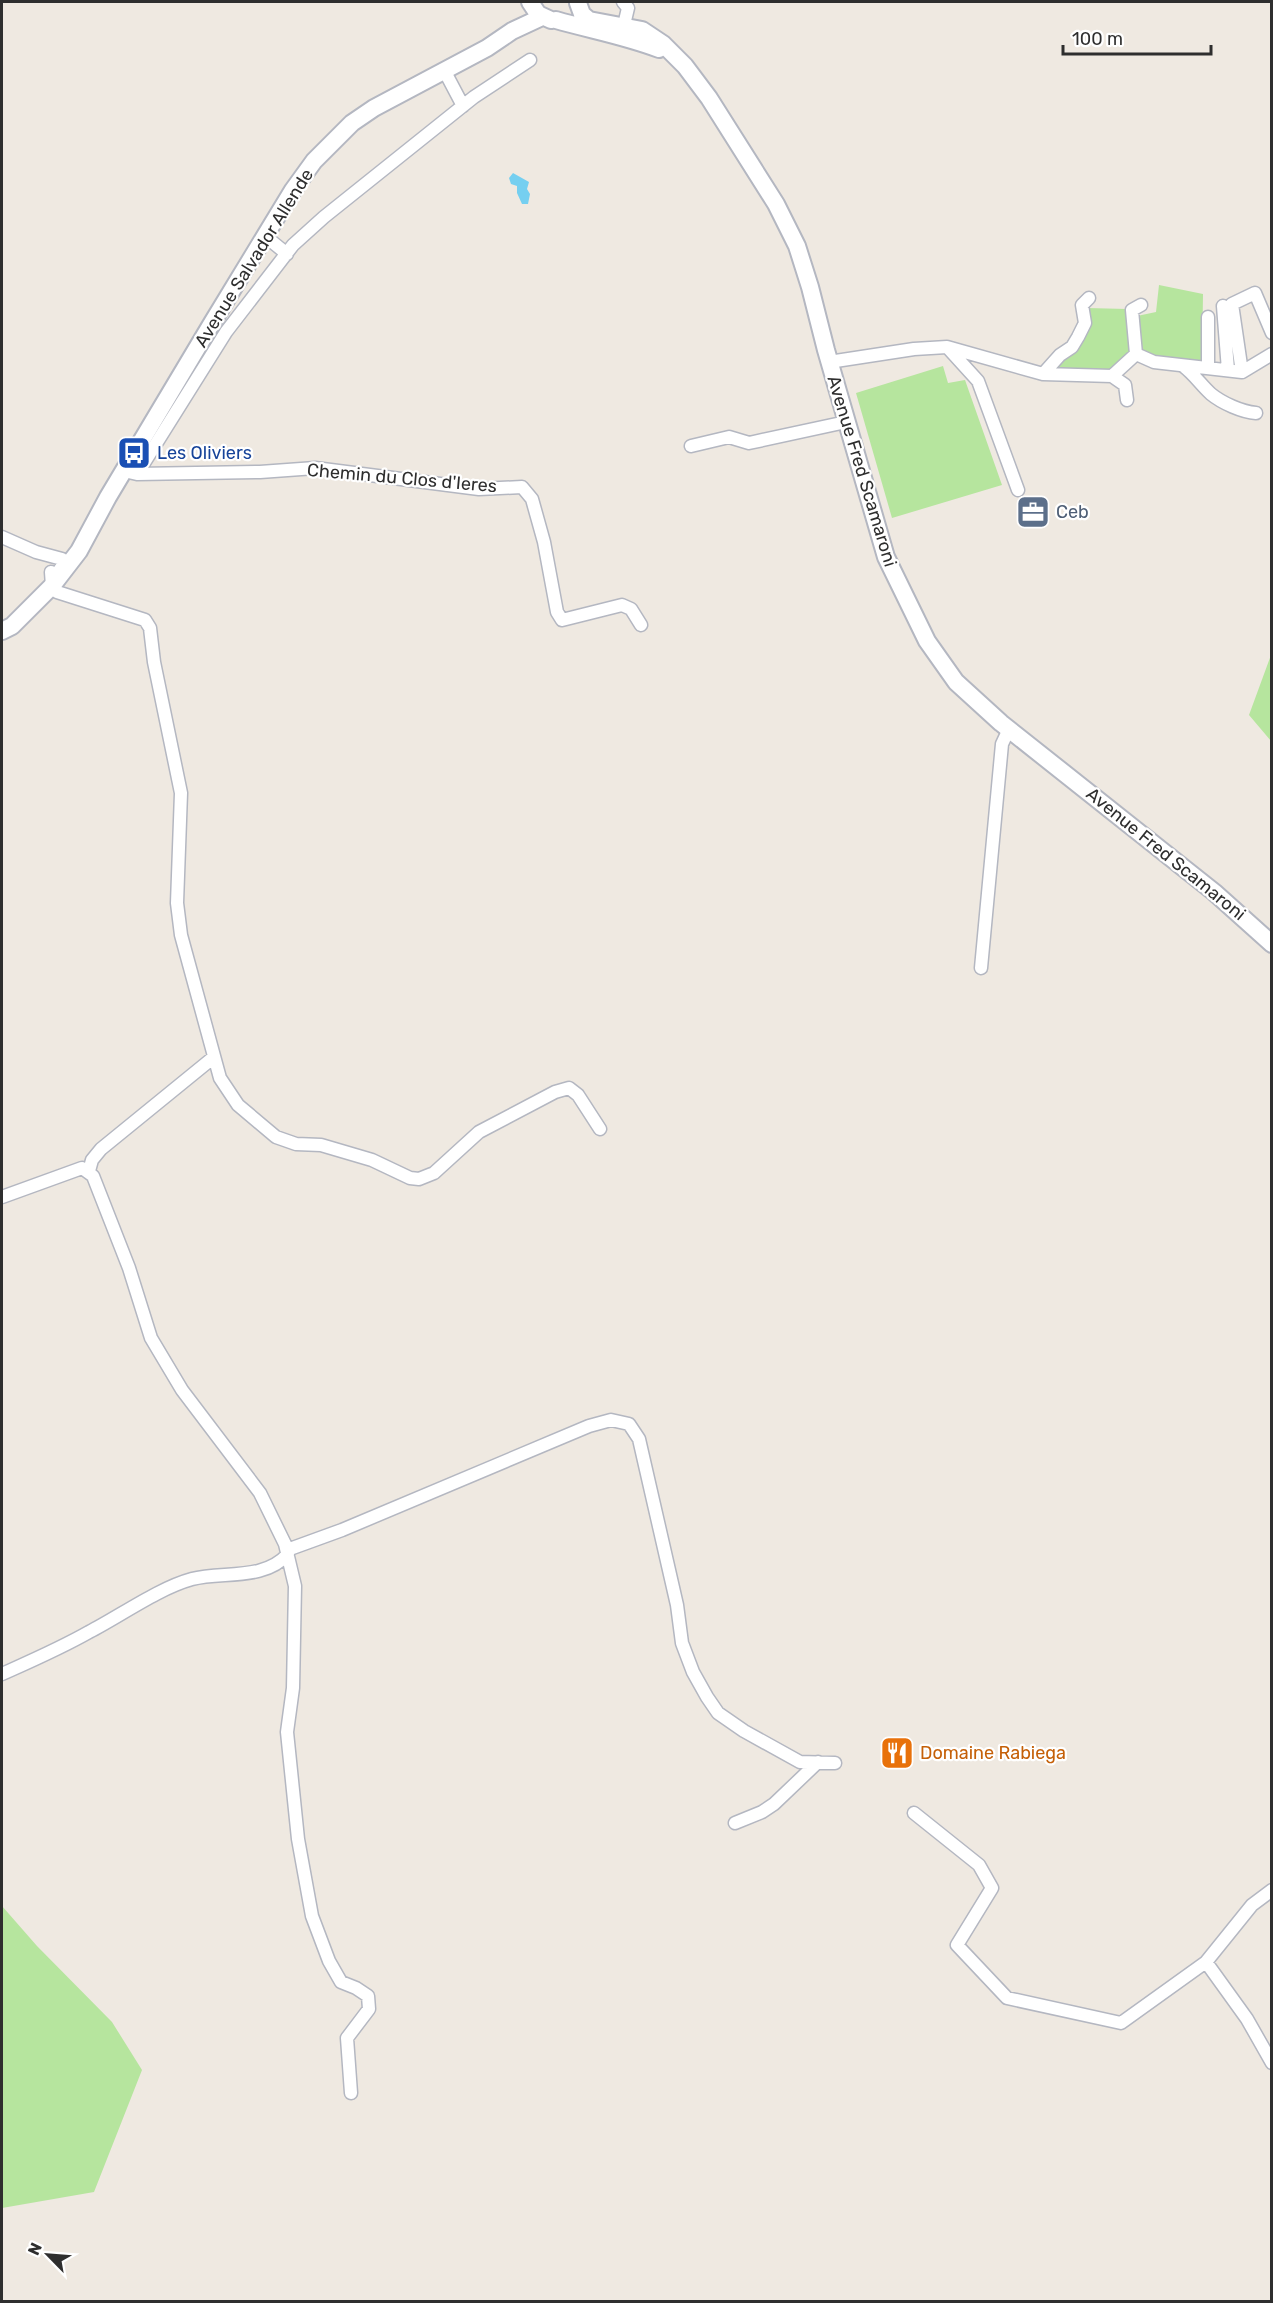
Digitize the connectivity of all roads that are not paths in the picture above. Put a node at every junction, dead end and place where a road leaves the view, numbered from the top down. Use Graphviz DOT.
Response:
graph roads {
  1 [pos="529,2"];
  2 [pos="578,2"];
  3 [pos="623,2"];
  4 [pos="549,19"];
  5 [pos="624,25"];
  6 [pos="512,31"];
  7 [pos="597,32"];
  8 [pos="673,56"];
  9 [pos="530,60"];
  10 [pos="444,70"];
  11 [pos="463,106"];
  12 [pos="265,236"];
  13 [pos="287,254"];
  14 [pos="1089,298"];
  15 [pos="1141,305"];
  16 [pos="1223,306"];
  17 [pos="1267,307"];
  18 [pos="1208,317"];
  19 [pos="1272,333"];
  20 [pos="947,347"];
  21 [pos="1136,354"];
  22 [pos="1272,354"];
  23 [pos="829,362"];
  24 [pos="1182,365"];
  25 [pos="1208,368"];
  26 [pos="1228,370"];
  27 [pos="1242,372"];
  28 [pos="1043,374"];
  29 [pos="1112,376"];
  30 [pos="1127,400"];
  31 [pos="1256,413"];
  32 [pos="846,422"];
  33 [pos="691,446"];
  34 [pos="130,472"];
  35 [pos="1018,490"];
  36 [pos="2,537"];
  37 [pos="58,572"];
  38 [pos="641,625"];
  39 [pos="1009,729"];
  40 [pos="1272,944"];
  41 [pos="981,968"];
  42 [pos="214,1057"];
  43 [pos="600,1129"];
  44 [pos="89,1171"];
  45 [pos="2,1197"];
  46 [pos="287,1552"];
  47 [pos="2,1674"];
  48 [pos="818,1762"];
  49 [pos="835,1763"];
  50 [pos="914,1813"];
  51 [pos="735,1823"];
  52 [pos="1272,1890"];
  53 [pos="1206,1962"];
  54 [pos="1272,2063"];
  55 [pos="351,2093"];
  1 -- 4 [label="main road"];
  1 -- 6 [label="main road, Avenue Salvador Allende"];
  2 -- 4 [label="main road, Avenue Salvador Allende"];
  2 -- 5 [label="main road, Avenue Fred Scamaroni"];
  3 -- 5 [label="street"];
  4 -- 6 [label="main road, Avenue Salvador Allende"];
  4 -- 7 [label="main road, Avenue Fred Scamaroni"];
  5 -- 7 [label="street"];
  5 -- 8 [label="main road, Avenue Fred Scamaroni"];
  6 -- 10 [label="main road, Avenue Salvador Allende"];
  7 -- 8 [label="main road, Avenue Fred Scamaroni"];
  8 -- 23 [label="main road, Avenue Fred Scamaroni"];
  9 -- 11 [label="street"];
  10 -- 11 [label="street"];
  10 -- 12 [label="main road, Avenue Salvador Allende"];
  11 -- 13 [label="street"];
  12 -- 13 [label="street"];
  12 -- 34 [label="main road, Avenue Salvador Allende"];
  13 -- 34 [label="street"];
  14 -- 28 [label="street"];
  15 -- 21 [label="street"];
  16 -- 26 [label="street"];
  17 -- 19 [label="street"];
  17 -- 27 [label="street"];
  18 -- 25 [label="street"];
  20 -- 23 [label="street"];
  20 -- 28 [label="street"];
  20 -- 35 [label="street"];
  21 -- 24 [label="street"];
  21 -- 29 [label="street"];
  22 -- 27 [label="street"];
  23 -- 32 [label="main road, Avenue Fred Scamaroni"];
  24 -- 25 [label="street"];
  24 -- 31 [label="street"];
  25 -- 26 [label="street"];
  26 -- 27 [label="street"];
  28 -- 29 [label="street"];
  29 -- 30 [label="street"];
  32 -- 33 [label="street"];
  32 -- 39 [label="main road, Avenue Fred Scamaroni"];
  34 -- 37 [label="main road, Avenue Salvador Allende"];
  34 -- 38 [label="street, Chemin du Clos d'Ieres"];
  36 -- 37 [label="street"];
  37 -- 37 [label="main road, Avenue Salvador Allende"];
  37 -- 42 [label="street"];
  39 -- 40 [label="main road, Avenue Fred Scamaroni"];
  39 -- 41 [label="street"];
  42 -- 43 [label="street"];
  42 -- 44 [label="street"];
  44 -- 45 [label="street"];
  44 -- 46 [label="street"];
  46 -- 47 [label="street"];
  46 -- 48 [label="street"];
  46 -- 55 [label="street"];
  48 -- 49 [label="street"];
  48 -- 51 [label="street"];
  50 -- 53 [label="street"];
  52 -- 53 [label="street"];
  53 -- 54 [label="street"];
}
